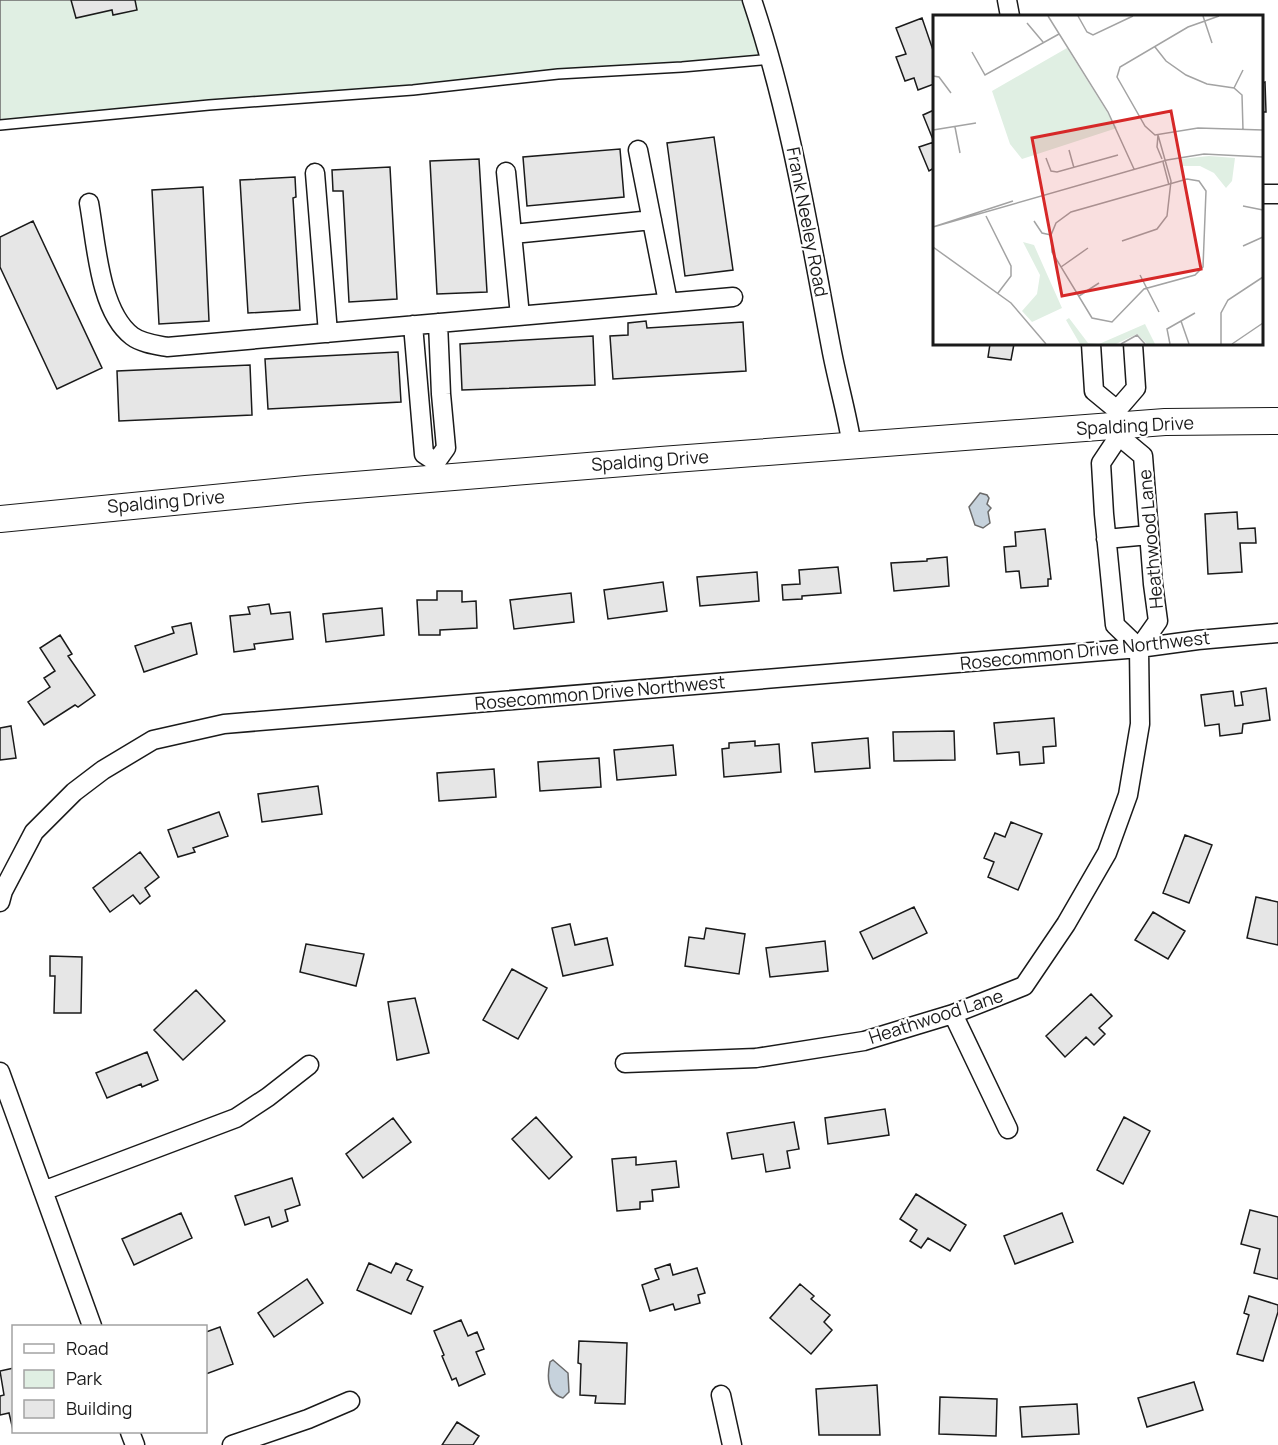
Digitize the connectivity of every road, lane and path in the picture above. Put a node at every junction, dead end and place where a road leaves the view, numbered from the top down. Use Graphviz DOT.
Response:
graph roads {
  1 [pos="752,0"];
  2 [pos="1007,0"];
  3 [pos="1010,15"];
  4 [pos="772,59"];
  5 [pos="0,125"];
  6 [pos="638,150"];
  7 [pos="507,172"];
  8 [pos="315,173"];
  9 [pos="89,203"];
  10 [pos="652,220"];
  11 [pos="513,234"];
  12 [pos="733,297"];
  13 [pos="668,303"];
  14 [pos="520,316"];
  15 [pos="438,323"];
  16 [pos="413,325"];
  17 [pos="328,333"];
  18 [pos="1091,345"];
  19 [pos="1133,345"];
  20 [pos="1278,421"];
  21 [pos="1118,424"];
  22 [pos="852,446"];
  23 [pos="437,470"];
  24 [pos="8,517"];
  25 [pos="1149,534"];
  26 [pos="1106,539"];
  27 [pos="1278,633"];
  28 [pos="1139,648"];
  29 [pos="1,894"];
  30 [pos="953,1014"];
  31 [pos="625,1063"];
  32 [pos="309,1065"];
  33 [pos="0,1072"];
  34 [pos="1008,1129"];
  35 [pos="43,1191"];
  36 [pos="92,1325"];
  37 [pos="721,1395"];
  38 [pos="350,1401"];
  39 [pos="232,1445"];
  40 [pos="732,1445"];
  1 -- 4 [label="street, Frank Neeley Road"];
  2 -- 3 [label="street"];
  4 -- 5 [label="lane"];
  4 -- 22 [label="street, Frank Neeley Road"];
  6 -- 10 [label="street"];
  7 -- 11 [label="street"];
  8 -- 17 [label="street"];
  9 -- 17 [label="street"];
  10 -- 11 [label="street"];
  10 -- 13 [label="street"];
  11 -- 14 [label="street"];
  12 -- 13 [label="street"];
  13 -- 14 [label="street"];
  14 -- 15 [label="street"];
  15 -- 16 [label="street"];
  15 -- 23 [label="street"];
  16 -- 17 [label="street"];
  16 -- 23 [label="street"];
  18 -- 21 [label="street, Heathwood Lane"];
  19 -- 21 [label="street"];
  20 -- 21 [label="main road, Spalding Drive"];
  21 -- 22 [label="main road, Spalding Drive"];
  21 -- 25 [label="street, Heathwood Lane"];
  21 -- 26 [label="street"];
  22 -- 23 [label="main road, Spalding Drive"];
  23 -- 24 [label="main road, Spalding Drive"];
  25 -- 26 [label="street"];
  25 -- 28 [label="street, Heathwood Lane"];
  26 -- 28 [label="street"];
  27 -- 28 [label="street, Rosecommon Drive Northwest"];
  28 -- 29 [label="street, Rosecommon Drive Northwest"];
  28 -- 30 [label="street, Heathwood Lane"];
  30 -- 31 [label="street, Heathwood Lane"];
  30 -- 34 [label="street"];
  32 -- 35 [label="street"];
  33 -- 35 [label="street"];
  35 -- 36 [label="street"];
  37 -- 40 [label="street"];
  38 -- 39 [label="street"];
}
